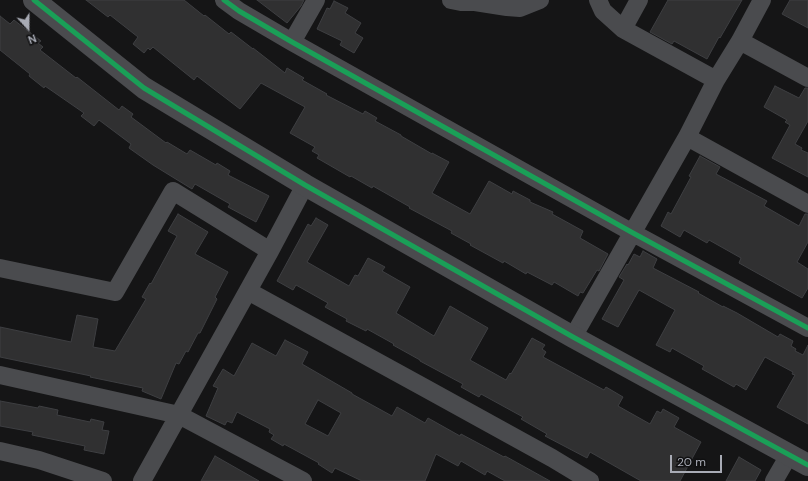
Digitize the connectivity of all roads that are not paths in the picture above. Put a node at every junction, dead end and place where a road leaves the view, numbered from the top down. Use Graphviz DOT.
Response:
graph roads {
  1 [pos="34,0"];
  2 [pos="224,0"];
  3 [pos="316,0"];
  4 [pos="452,0"];
  5 [pos="540,0"];
  6 [pos="598,0"];
  7 [pos="639,0"];
  8 [pos="762,0"];
  9 [pos="624,29"];
  10 [pos="740,41"];
  11 [pos="292,42"];
  12 [pos="808,78"];
  13 [pos="716,80"];
  14 [pos="687,137"];
  15 [pos="305,185"];
  16 [pos="808,204"];
  17 [pos="633,233"];
  18 [pos="270,251"];
  19 [pos="0,268"];
  20 [pos="248,291"];
  21 [pos="808,328"];
  22 [pos="573,337"];
  23 [pos="0,375"];
  24 [pos="179,415"];
  25 [pos="0,451"];
  26 [pos="789,455"];
  27 [pos="808,465"];
  28 [pos="104,481"];
  29 [pos="142,481"];
  30 [pos="303,481"];
  31 [pos="590,481"];
  32 [pos="774,481"];
  1 -- 15 [label="street"];
  2 -- 11 [label="street"];
  3 -- 11 [label="street"];
  4 -- 5 [label="street"];
  6 -- 9 [label="street"];
  7 -- 9 [label="street"];
  8 -- 10 [label="street"];
  9 -- 13 [label="street"];
  10 -- 12 [label="street"];
  10 -- 13 [label="street"];
  11 -- 17 [label="street"];
  13 -- 14 [label="street"];
  14 -- 16 [label="street"];
  14 -- 17 [label="street"];
  15 -- 18 [label="street"];
  15 -- 22 [label="street"];
  17 -- 21 [label="street"];
  17 -- 22 [label="street"];
  18 -- 19 [label="street"];
  18 -- 20 [label="street"];
  20 -- 24 [label="street"];
  20 -- 31 [label="street"];
  22 -- 26 [label="street"];
  23 -- 24 [label="street"];
  24 -- 29 [label="street"];
  24 -- 30 [label="street"];
  25 -- 28 [label="street"];
  26 -- 27 [label="street"];
  26 -- 32 [label="street"];
}
